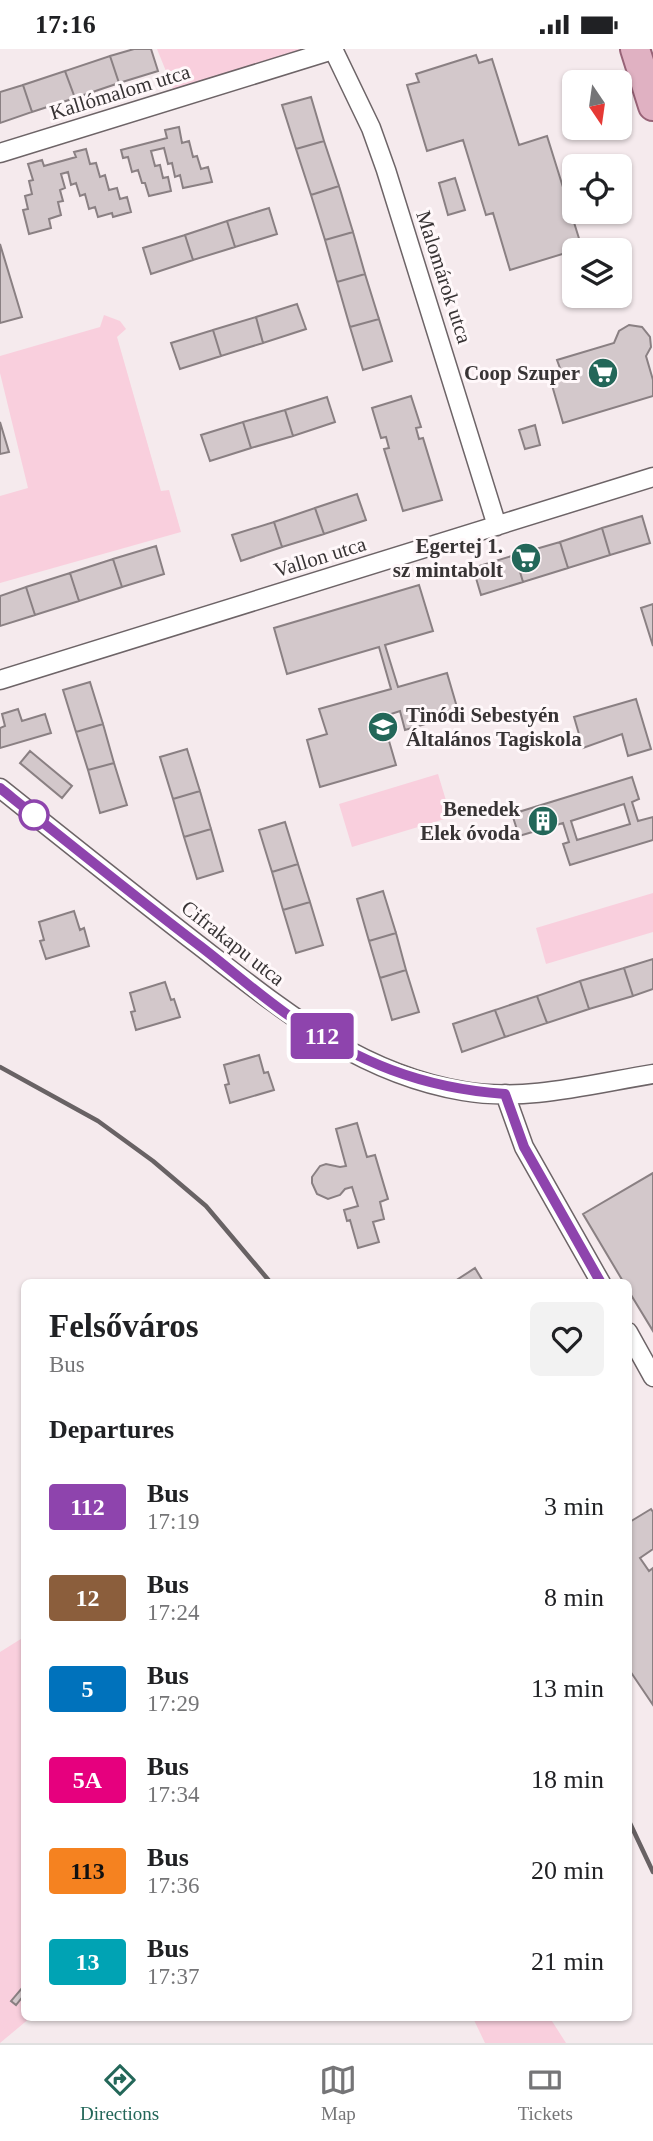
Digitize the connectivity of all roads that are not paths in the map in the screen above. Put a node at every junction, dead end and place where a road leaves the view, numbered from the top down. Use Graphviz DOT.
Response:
graph roads {
  1 [pos="635,49"];
  2 [pos="333,50"];
  3 [pos="651,95"];
  4 [pos="0,153"];
  5 [pos="653,477"];
  6 [pos="497,526"];
  7 [pos="0,680"];
  8 [pos="0,788"];
  9 [pos="653,1074"];
  10 [pos="505,1094"];
  11 [pos="599,1279"];
  12 [pos="632,1339"];
  13 [pos="653,1377"];
  1 -- 3 [label="main road"];
  2 -- 4 [label="street, Kallómalom utca"];
  2 -- 6 [label="street, Malomárok utca"];
  5 -- 6 [label="street, Vallon utca"];
  6 -- 7 [label="street, Vallon utca"];
  8 -- 10 [label="street, Cifrakapu utca"];
  9 -- 10 [label="street, Cifrakapu utca"];
  10 -- 11 [label="street"];
  12 -- 13 [label="street"];
}
